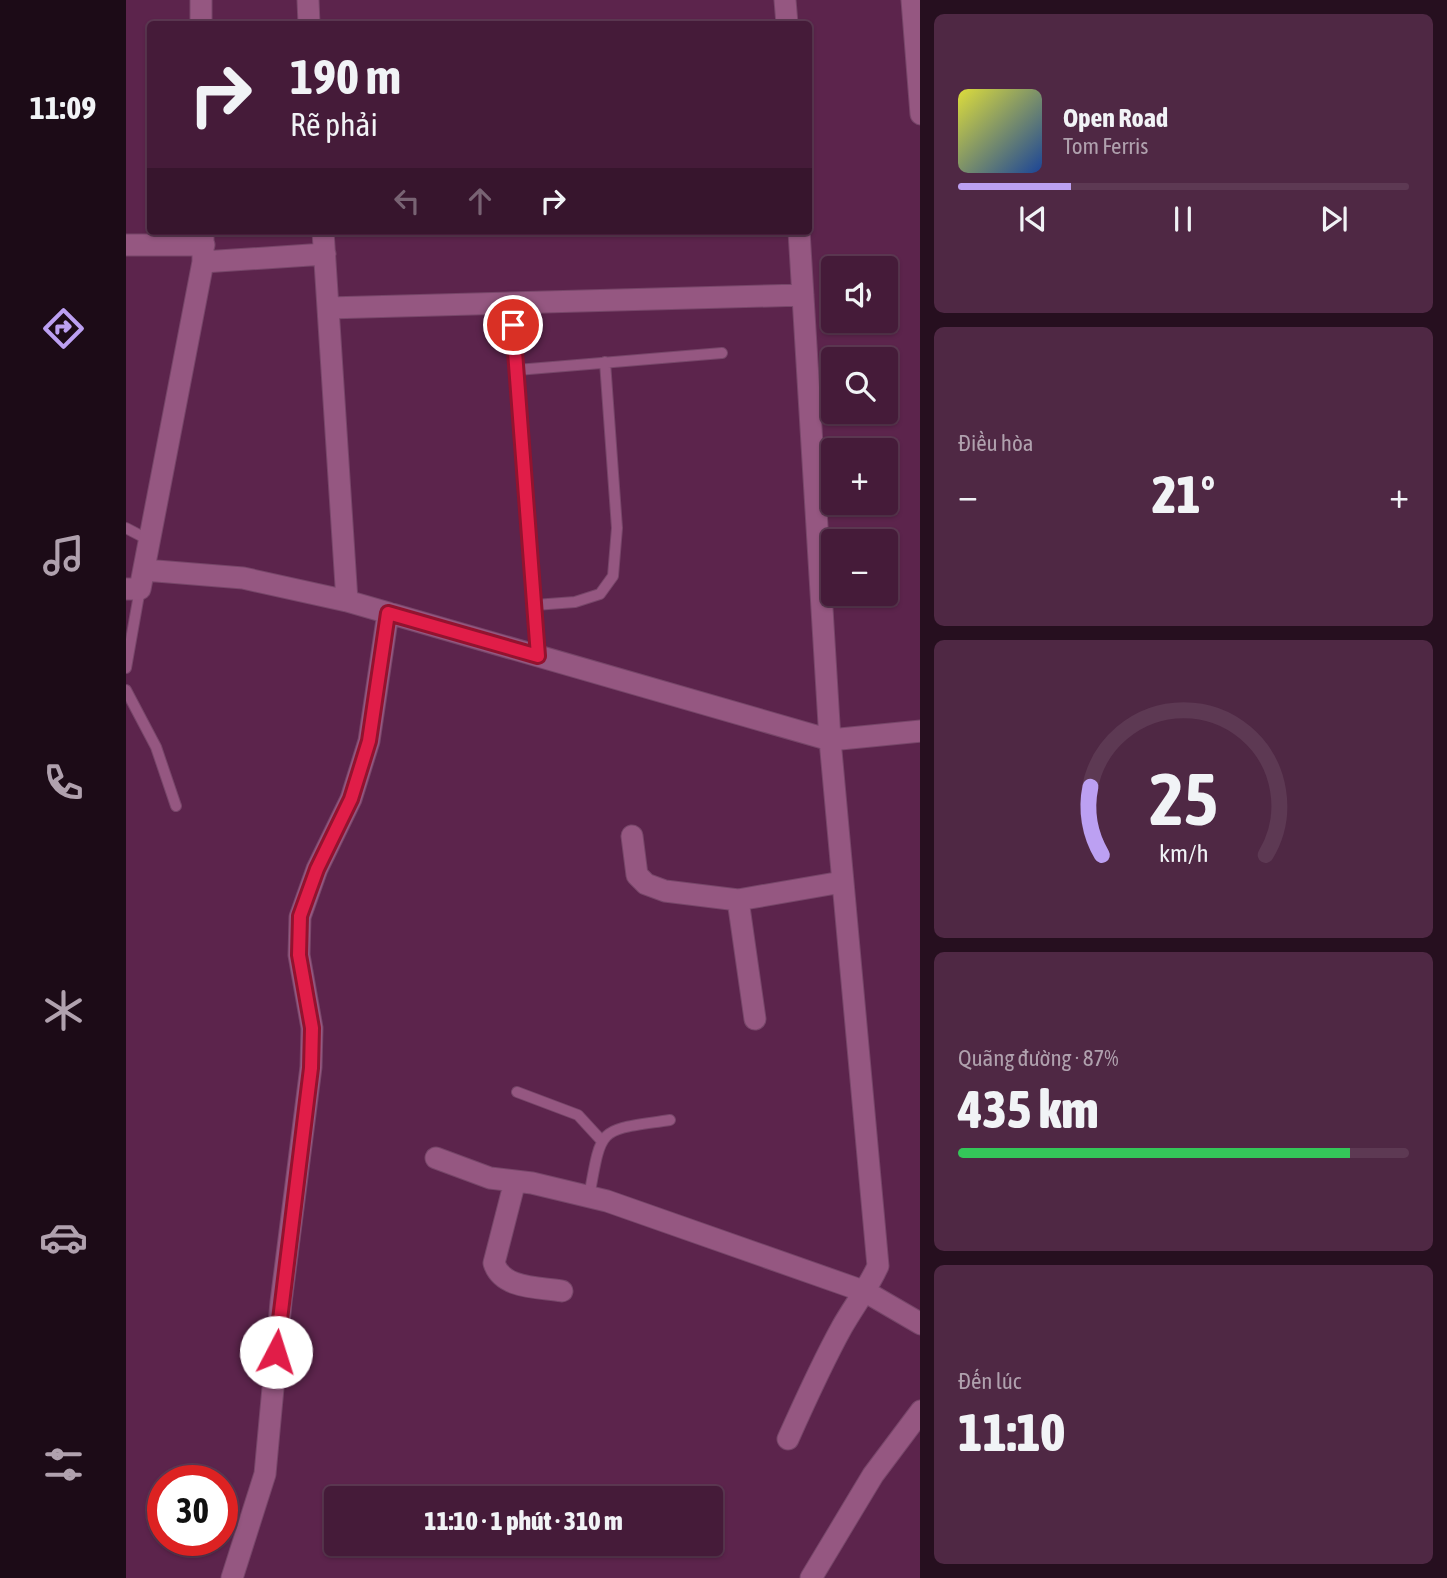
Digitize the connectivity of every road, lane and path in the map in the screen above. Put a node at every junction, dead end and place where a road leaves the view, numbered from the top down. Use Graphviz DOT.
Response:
graph roads {
  1 [pos="201,0"];
  2 [pos="308,0"];
  3 [pos="785,0"];
  4 [pos="912,0"];
  5 [pos="201,21"];
  6 [pos="309,21"];
  7 [pos="787,21"];
  8 [pos="920,114"];
  9 [pos="323,235"];
  10 [pos="799,235"];
  11 [pos="126,245"];
  12 [pos="203,246"];
  13 [pos="325,254"];
  14 [pos="803,295"];
  15 [pos="512,303"];
  16 [pos="328,308"];
  17 [pos="722,354"];
  18 [pos="605,362"];
  19 [pos="517,370"];
  20 [pos="126,528"];
  21 [pos="149,540"];
  22 [pos="136,582"];
  23 [pos="347,601"];
  24 [pos="535,606"];
  25 [pos="388,613"];
  26 [pos="538,656"];
  27 [pos="126,668"];
  28 [pos="126,690"];
  29 [pos="920,731"];
  30 [pos="830,740"];
  31 [pos="177,806"];
  32 [pos="632,836"];
  33 [pos="842,882"];
  34 [pos="738,900"];
  35 [pos="755,1018"];
  36 [pos="517,1092"];
  37 [pos="670,1120"];
  38 [pos="601,1140"];
  39 [pos="436,1158"];
  40 [pos="514,1181"];
  41 [pos="589,1197"];
  42 [pos="562,1291"];
  43 [pos="866,1292"];
  44 [pos="920,1324"];
  45 [pos="920,1411"];
  46 [pos="788,1439"];
  47 [pos="232,1578"];
  48 [pos="811,1578"];
  1 -- 5 [label="street"];
  2 -- 6 [label="street"];
  3 -- 7 [label="street"];
  4 -- 8 [label="street"];
  9 -- 13 [label="street"];
  10 -- 14 [label="street"];
  11 -- 12 [label="street"];
  12 -- 13 [label="street"];
  12 -- 21 [label="street"];
  13 -- 16 [label="street"];
  14 -- 15 [label="street"];
  14 -- 30 [label="street"];
  15 -- 16 [label="street"];
  15 -- 19 [label="lane"];
  16 -- 23 [label="street"];
  17 -- 18 [label="lane"];
  18 -- 19 [label="lane"];
  18 -- 24 [label="lane"];
  19 -- 24 [label="lane"];
  20 -- 21 [label="lane"];
  21 -- 22 [label="street"];
  22 -- 23 [label="street"];
  22 -- 27 [label="lane"];
  23 -- 25 [label="street"];
  24 -- 26 [label="lane"];
  25 -- 26 [label="street"];
  25 -- 47 [label="street"];
  26 -- 30 [label="street"];
  28 -- 31 [label="lane"];
  29 -- 30 [label="street"];
  30 -- 33 [label="street"];
  32 -- 34 [label="street"];
  33 -- 34 [label="street"];
  33 -- 43 [label="street"];
  34 -- 35 [label="street"];
  36 -- 38 [label="lane"];
  37 -- 38 [label="lane"];
  38 -- 41 [label="lane"];
  39 -- 40 [label="street"];
  40 -- 41 [label="street"];
  40 -- 42 [label="street"];
  41 -- 43 [label="street"];
  43 -- 44 [label="street"];
  43 -- 46 [label="street"];
  45 -- 48 [label="street"];
}
